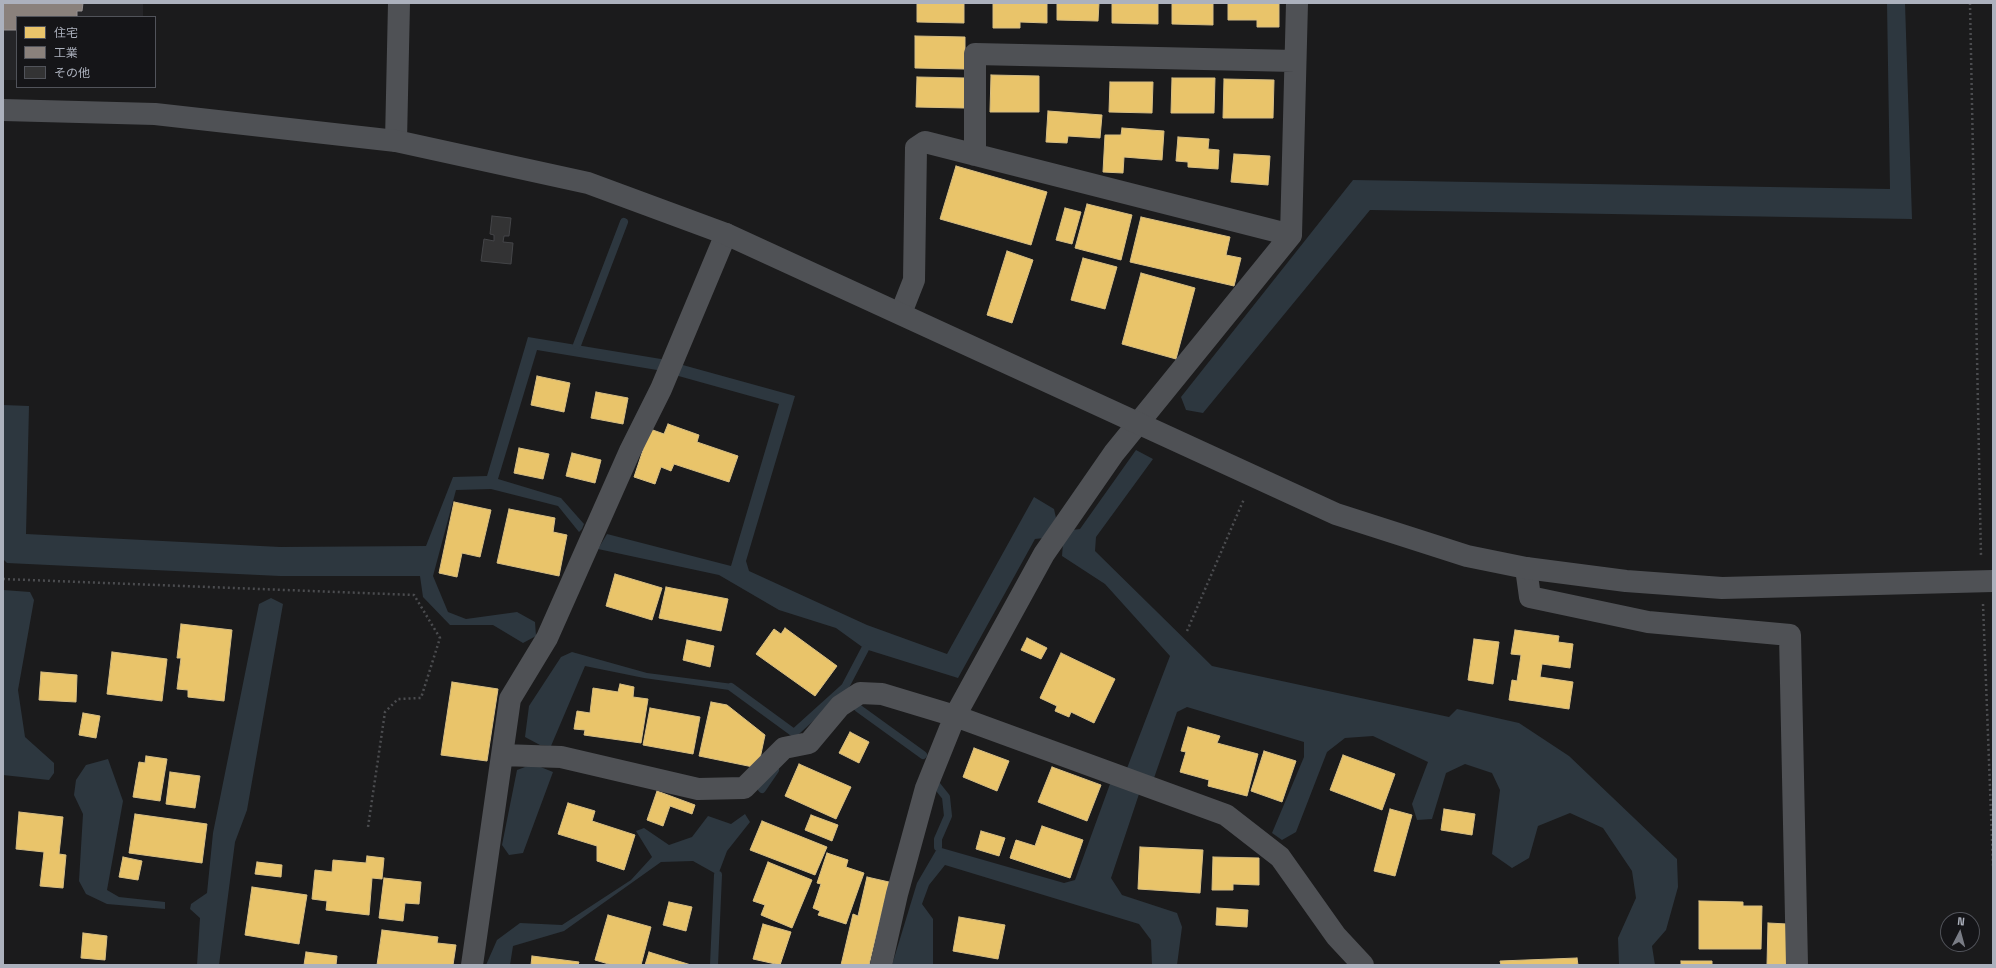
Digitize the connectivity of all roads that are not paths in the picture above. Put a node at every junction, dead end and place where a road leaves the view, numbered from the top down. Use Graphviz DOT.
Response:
graph roads {
  1 [pos="399,3"];
  2 [pos="1297,3"];
  3 [pos="1295,61"];
  4 [pos="3,110"];
  5 [pos="396,141"];
  6 [pos="975,155"];
  7 [pos="726,234"];
  8 [pos="1291,234"];
  9 [pos="901,313"];
  10 [pos="1138,423"];
  11 [pos="1526,568"];
  12 [pos="1987,581"];
  13 [pos="955,716"];
  14 [pos="502,755"];
  15 [pos="472,965"];
  16 [pos="881,965"];
  17 [pos="1363,965"];
  18 [pos="1797,965"];
  1 -- 5 [label="street"];
  2 -- 3 [label="street"];
  3 -- 6 [label="street"];
  3 -- 8 [label="street"];
  4 -- 5 [label="street"];
  5 -- 7 [label="street"];
  6 -- 8 [label="street"];
  6 -- 9 [label="street"];
  7 -- 9 [label="street"];
  7 -- 14 [label="street"];
  8 -- 10 [label="street"];
  9 -- 10 [label="street"];
  10 -- 11 [label="street"];
  10 -- 13 [label="street"];
  11 -- 12 [label="street"];
  11 -- 18 [label="street"];
  13 -- 14 [label="street"];
  13 -- 16 [label="street"];
  13 -- 17 [label="street"];
  14 -- 15 [label="street"];
}
